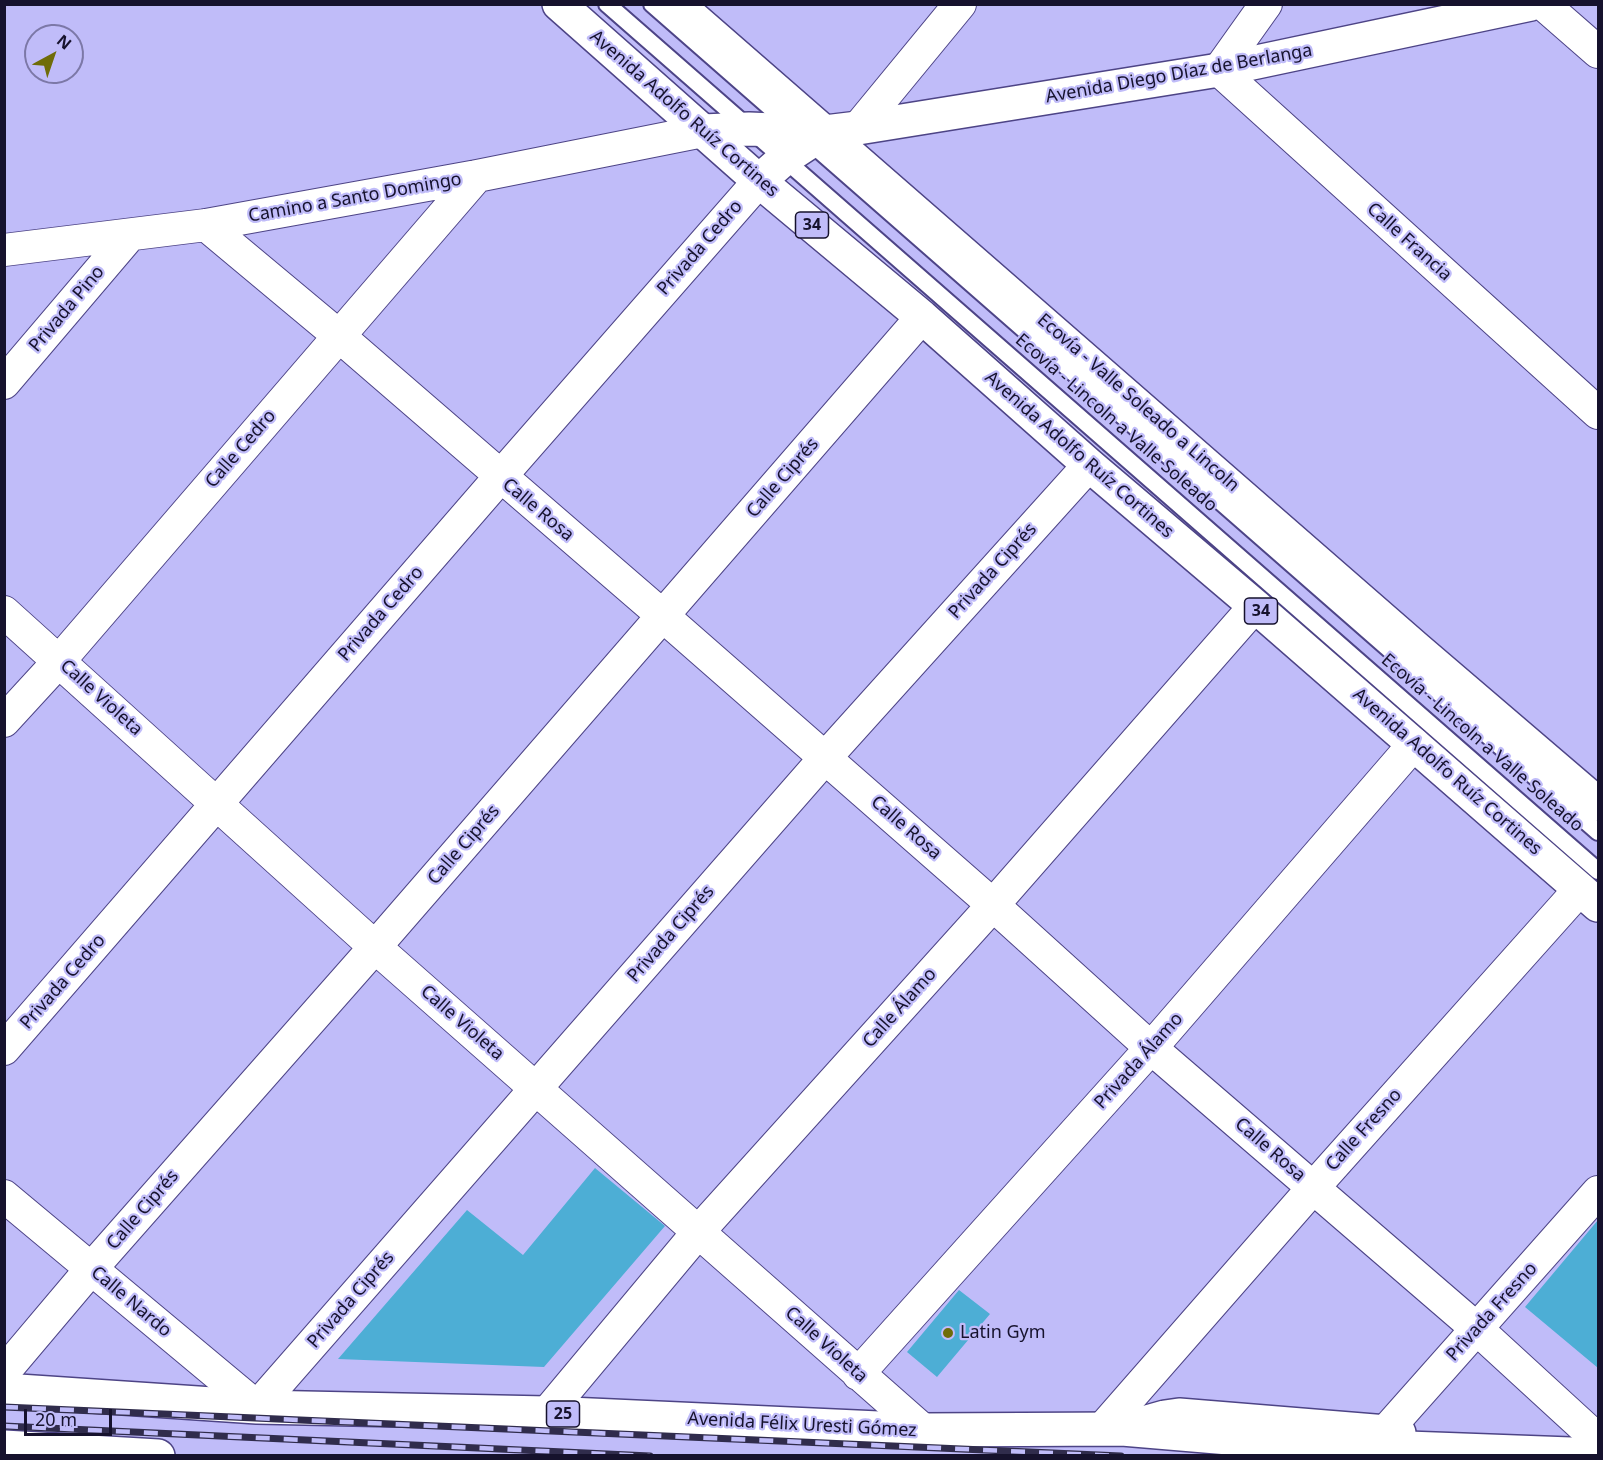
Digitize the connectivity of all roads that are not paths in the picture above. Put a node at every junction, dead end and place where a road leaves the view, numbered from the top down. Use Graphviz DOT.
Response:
graph roads {
  1 [pos="559,4"];
  2 [pos="607,4"];
  3 [pos="652,4"];
  4 [pos="677,4"];
  5 [pos="960,4"];
  6 [pos="1266,4"];
  7 [pos="1531,4"];
  8 [pos="1543,4"];
  9 [pos="1599,52"];
  10 [pos="1219,70"];
  11 [pos="858,128"];
  12 [pos="749,129"];
  13 [pos="703,131"];
  14 [pos="803,141"];
  15 [pos="477,176"];
  16 [pos="759,181"];
  17 [pos="206,225"];
  18 [pos="129,236"];
  19 [pos="4,250"];
  20 [pos="922,317"];
  21 [pos="339,336"];
  22 [pos="4,383"];
  23 [pos="1599,413"];
  24 [pos="1089,465"];
  25 [pos="500,477"];
  26 [pos="1255,606"];
  27 [pos="4,612"];
  28 [pos="663,616"];
  29 [pos="60,660"];
  30 [pos="4,721"];
  31 [pos="1414,744"];
  32 [pos="825,758"];
  33 [pos="218,804"];
  34 [pos="1599,804"];
  35 [pos="1599,832"];
  36 [pos="1592,888"];
  37 [pos="993,905"];
  38 [pos="375,947"];
  39 [pos="1151,1048"];
  40 [pos="4,1049"];
  41 [pos="536,1089"];
  42 [pos="1313,1188"];
  43 [pos="1599,1192"];
  44 [pos="4,1196"];
  45 [pos="699,1231"];
  46 [pos="91,1269"];
  47 [pos="1477,1329"];
  48 [pos="4,1372"];
  49 [pos="858,1374"];
  50 [pos="4,1390"];
  51 [pos="257,1407"];
  52 [pos="547,1413"];
  53 [pos="1113,1429"];
  54 [pos="923,1430"];
  55 [pos="1386,1432"];
  56 [pos="1599,1440"];
  57 [pos="4,1447"];
  58 [pos="158,1455"];
  59 [pos="1599,1455"];
  1 -- 13 [label="main road, Avenida Adolfo Ruíz Cortines / 34"];
  2 -- 12 [label="lane"];
  3 -- 14 [label="lane, Ecovía - Valle Soleado a Lincoln"];
  4 -- 14 [label="main road"];
  5 -- 11 [label="street"];
  6 -- 10 [label="street"];
  7 -- 10 [label="main road, Avenida Diego Díaz de Berlanga"];
  8 -- 9 [label="street"];
  10 -- 11 [label="main road, Avenida Diego Díaz de Berlanga"];
  10 -- 23 [label="street, Calle Francia"];
  11 -- 14 [label="main road, Avenida Diego Díaz de Berlanga"];
  12 -- 13 [label="main road, Avenida Diego Díaz de Berlanga"];
  12 -- 14 [label="main road, Avenida Diego Díaz de Berlanga"];
  13 -- 15 [label="street, Camino a Santo Domingo"];
  13 -- 16 [label="main road, Avenida Adolfo Ruíz Cortines / 34"];
  14 -- 16 [label="main road"];
  14 -- 34 [label="main road"];
  14 -- 35 [label="lane, Ecovía - Valle Soleado a Lincoln"];
  14 -- 36 [label="lane, Ecovía - Lincoln a Valle Soleado"];
  15 -- 17 [label="street, Camino a Santo Domingo"];
  15 -- 21 [label="street, Calle Cedro"];
  16 -- 20 [label="main road, Avenida Adolfo Ruíz Cortines / 34"];
  16 -- 25 [label="street, Privada Cedro"];
  17 -- 18 [label="street, Camino a Santo Domingo"];
  17 -- 21 [label="street, Calle Rosa"];
  18 -- 19 [label="street, Camino a Santo Domingo"];
  18 -- 22 [label="street, Privada Pino"];
  20 -- 24 [label="main road, Avenida Adolfo Ruíz Cortines / 34"];
  20 -- 28 [label="street, Calle Ciprés"];
  21 -- 25 [label="street, Calle Rosa"];
  21 -- 29 [label="street, Calle Cedro"];
  24 -- 26 [label="main road, Avenida Adolfo Ruíz Cortines / 34"];
  24 -- 32 [label="street, Privada Ciprés"];
  25 -- 28 [label="street, Calle Rosa"];
  25 -- 33 [label="street, Privada Cedro"];
  26 -- 31 [label="main road, Avenida Adolfo Ruíz Cortines / 34"];
  26 -- 37 [label="street, Calle Álamo"];
  27 -- 29 [label="street, Calle Violeta"];
  28 -- 32 [label="street, Calle Rosa"];
  28 -- 38 [label="street, Calle Ciprés"];
  29 -- 30 [label="street, Calle Cedro"];
  29 -- 33 [label="street, Calle Violeta"];
  31 -- 36 [label="main road, Avenida Adolfo Ruíz Cortines / 34"];
  31 -- 39 [label="street, Privada Álamo"];
  32 -- 37 [label="street, Calle Rosa"];
  32 -- 41 [label="street, Privada Ciprés"];
  33 -- 38 [label="street, Calle Violeta"];
  33 -- 40 [label="street, Privada Cedro"];
  36 -- 42 [label="street, Calle Fresno"];
  37 -- 39 [label="street, Calle Rosa"];
  37 -- 45 [label="street, Calle Álamo"];
  38 -- 41 [label="street, Calle Violeta"];
  38 -- 46 [label="street, Calle Ciprés"];
  39 -- 42 [label="street, Calle Rosa"];
  39 -- 49 [label="street, Privada Álamo"];
  41 -- 45 [label="street, Calle Violeta"];
  41 -- 51 [label="street, Privada Ciprés"];
  42 -- 47 [label="street, Calle Rosa"];
  42 -- 53 [label="street, Calle Fresno"];
  43 -- 47 [label="street, Privada Fresno"];
  44 -- 46 [label="street, Calle Nardo"];
  45 -- 49 [label="street, Calle Violeta"];
  45 -- 52 [label="street, Calle Álamo"];
  46 -- 48 [label="street, Calle Ciprés"];
  46 -- 51 [label="street, Calle Nardo"];
  47 -- 55 [label="street, Privada Fresno"];
  47 -- 56 [label="street, Calle Rosa"];
  49 -- 54 [label="street, Calle Violeta"];
  50 -- 51 [label="main road, Avenida Félix Uresti Gómez / 25"];
  51 -- 52 [label="main road, Avenida Félix Uresti Gómez / 25"];
  52 -- 54 [label="main road, Avenida Félix Uresti Gómez / 25"];
  53 -- 54 [label="main road, Avenida Félix Uresti Gómez / 25"];
  53 -- 55 [label="main road"];
  53 -- 59 [label="main road, Avenida Félix Uresti Gómez / 25"];
  55 -- 56 [label="main road"];
  57 -- 58 [label="main road"];
}
